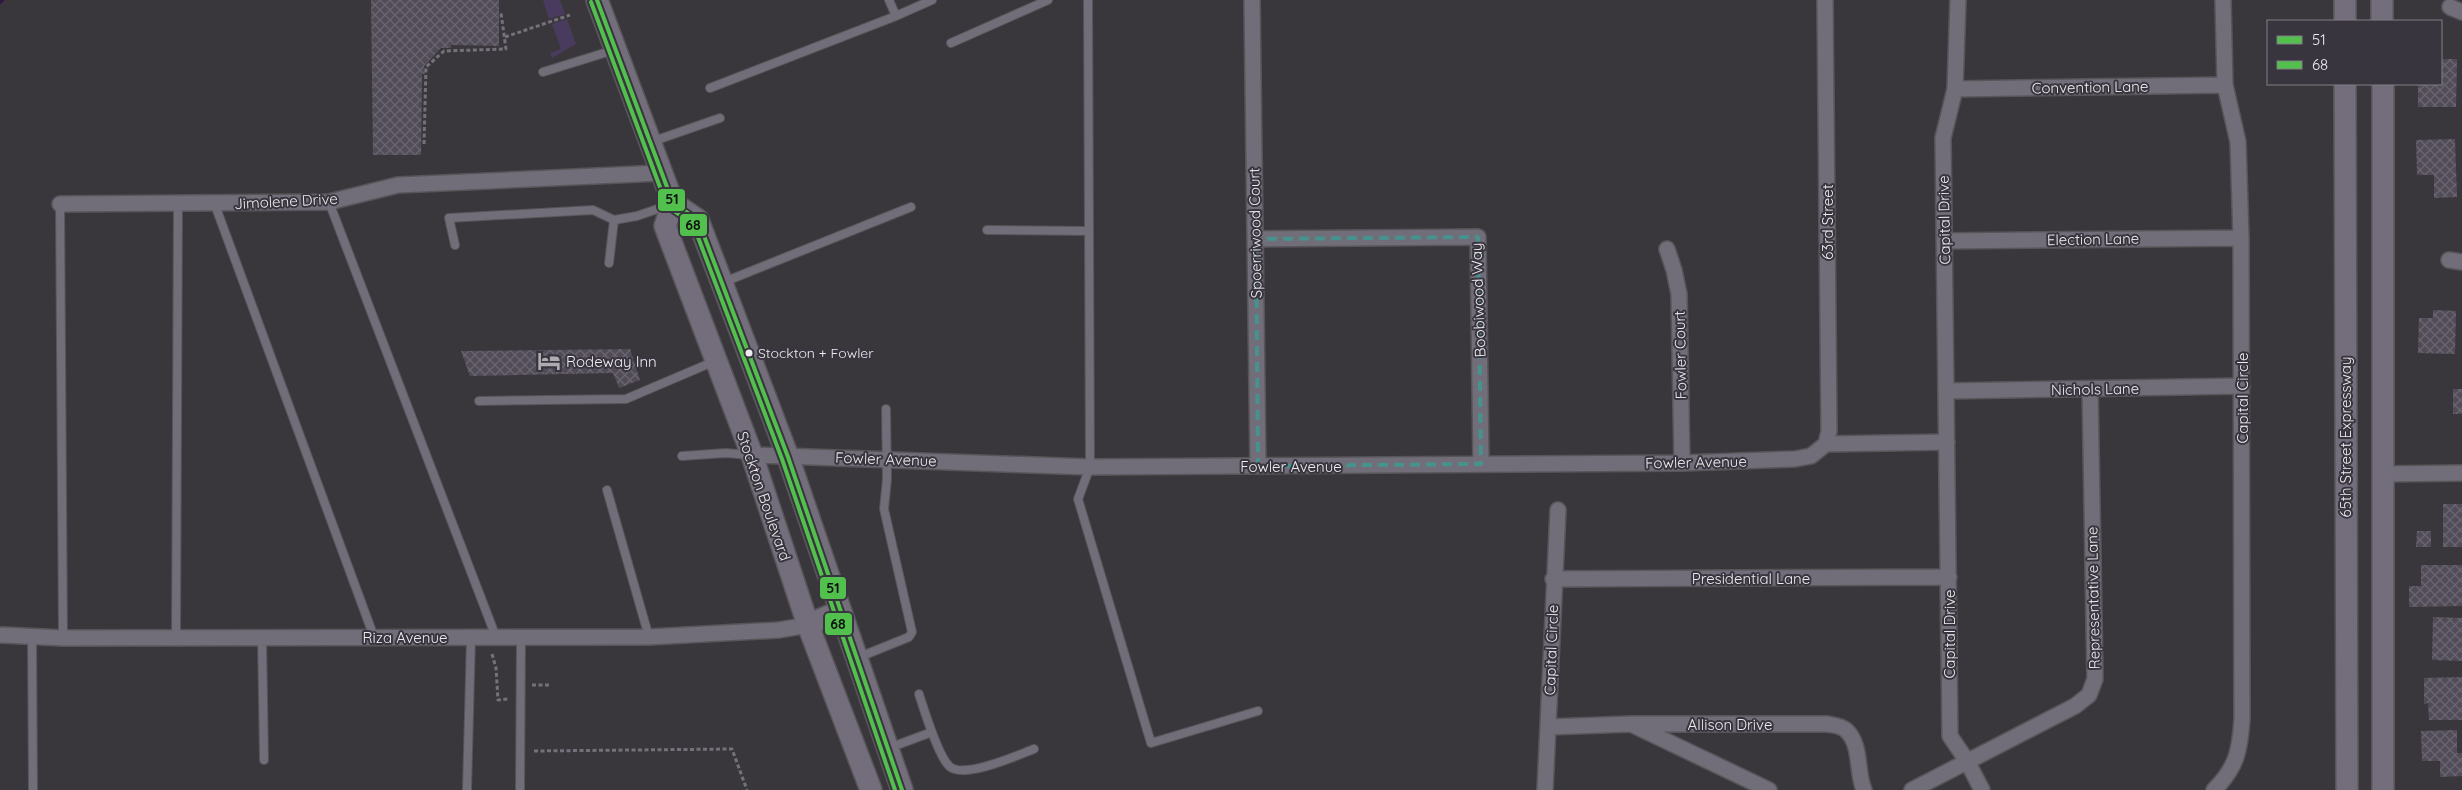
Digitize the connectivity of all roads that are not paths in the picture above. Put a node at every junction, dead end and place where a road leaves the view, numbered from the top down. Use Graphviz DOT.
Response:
graph roads {
  1 [pos="597,0"];
  2 [pos="889,0"];
  3 [pos="932,0"];
  4 [pos="1048,0"];
  5 [pos="1088,0"];
  6 [pos="1252,0"];
  7 [pos="1825,0"];
  8 [pos="1958,0"];
  9 [pos="2223,0"];
  10 [pos="2345,0"];
  11 [pos="2382,0"];
  12 [pos="896,16"];
  13 [pos="2345,20"];
  14 [pos="2382,20"];
  15 [pos="950,43"];
  16 [pos="616,49"];
  17 [pos="543,72"];
  18 [pos="2224,85"];
  19 [pos="2345,85"];
  20 [pos="2382,85"];
  21 [pos="710,88"];
  22 [pos="1955,89"];
  23 [pos="720,118"];
  24 [pos="651,142"];
  25 [pos="661,173"];
  26 [pos="329,202"];
  27 [pos="673,203"];
  28 [pos="60,204"];
  29 [pos="178,205"];
  30 [pos="215,205"];
  31 [pos="911,207"];
  32 [pos="614,220"];
  33 [pos="987,230"];
  34 [pos="1089,231"];
  35 [pos="2241,238"];
  36 [pos="1256,239"];
  37 [pos="1944,241"];
  38 [pos="455,245"];
  39 [pos="1667,250"];
  40 [pos="609,263"];
  41 [pos="722,282"];
  42 [pos="715,361"];
  43 [pos="2242,386"];
  44 [pos="2090,389"];
  45 [pos="1947,391"];
  46 [pos="479,401"];
  47 [pos="886,409"];
  48 [pos="1948,442"];
  49 [pos="1826,444"];
  50 [pos="682,456"];
  51 [pos="752,456"];
  52 [pos="788,457"];
  53 [pos="887,459"];
  54 [pos="1682,463"];
  55 [pos="1481,464"];
  56 [pos="1258,466"];
  57 [pos="1090,467"];
  58 [pos="2462,473"];
  59 [pos="2383,474"];
  60 [pos="607,490"];
  61 [pos="1558,510"];
  62 [pos="1949,577"];
  63 [pos="1553,579"];
  64 [pos="840,611"];
  65 [pos="808,626"];
  66 [pos="2,635"];
  67 [pos="32,636"];
  68 [pos="176,637"];
  69 [pos="262,637"];
  70 [pos="374,637"];
  71 [pos="471,637"];
  72 [pos="521,637"];
  73 [pos="649,637"];
  74 [pos="63,638"];
  75 [pos="493,643"];
  76 [pos="856,658"];
  77 [pos="919,694"];
  78 [pos="1258,711"];
  79 [pos="1630,724"];
  80 [pos="1548,728"];
  81 [pos="932,732"];
  82 [pos="888,748"];
  83 [pos="1034,749"];
  84 [pos="264,760"];
  85 [pos="1967,762"];
  86 [pos="33,790"];
  87 [pos="467,790"];
  88 [pos="520,790"];
  89 [pos="871,790"];
  90 [pos="902,790"];
  91 [pos="1545,790"];
  92 [pos="1769,790"];
  93 [pos="1864,790"];
  94 [pos="1912,790"];
  95 [pos="1982,790"];
  96 [pos="2214,790"];
  97 [pos="2347,790"];
  98 [pos="2382,790"];
  1 -- 16 [label="main road"];
  2 -- 12 [label="lane"];
  3 -- 12 [label="lane"];
  4 -- 15 [label="lane"];
  5 -- 34 [label="lane"];
  6 -- 36 [label="street, Spoerriwood Court"];
  7 -- 49 [label="street, 63rd Street"];
  8 -- 22 [label="street, Capital Drive"];
  9 -- 18 [label="street, Capital Circle"];
  10 -- 13 [label="main road"];
  11 -- 14 [label="main road"];
  12 -- 21 [label="lane"];
  16 -- 17 [label="lane"];
  16 -- 24 [label="main road"];
  18 -- 22 [label="street, Convention Lane"];
  18 -- 35 [label="street, Capital Circle"];
  19 -- 97 [label="main road, 65th Street Expressway"];
  20 -- 59 [label="main road"];
  22 -- 37 [label="street, Capital Drive"];
  23 -- 24 [label="lane"];
  24 -- 25 [label="main road"];
  25 -- 26 [label="street, Jimolene Drive"];
  25 -- 27 [label="main road"];
  26 -- 30 [label="street, Jimolene Drive"];
  26 -- 75 [label="lane"];
  27 -- 32 [label="lane"];
  27 -- 41 [label="main road"];
  27 -- 42 [label="main road, Stockton Boulevard"];
  28 -- 29 [label="street, Jimolene Drive"];
  28 -- 74 [label="lane"];
  29 -- 30 [label="street, Jimolene Drive"];
  29 -- 68 [label="lane"];
  30 -- 70 [label="lane"];
  31 -- 41 [label="lane"];
  32 -- 38 [label="lane"];
  32 -- 40 [label="lane"];
  33 -- 34 [label="lane"];
  34 -- 57 [label="lane"];
  35 -- 37 [label="street, Election Lane"];
  35 -- 43 [label="street, Capital Circle"];
  36 -- 55 [label="street, Boobiwood Way"];
  36 -- 56 [label="street, Spoerriwood Court"];
  37 -- 45 [label="street, Capital Drive"];
  39 -- 54 [label="street, Fowler Court"];
  41 -- 52 [label="main road"];
  42 -- 46 [label="lane"];
  42 -- 51 [label="main road, Stockton Boulevard"];
  43 -- 44 [label="street, Nichols Lane"];
  43 -- 96 [label="street, Capital Circle"];
  44 -- 45 [label="street, Nichols Lane"];
  44 -- 85 [label="street, Representative Lane"];
  45 -- 48 [label="street, Capital Drive"];
  47 -- 53 [label="lane"];
  48 -- 49 [label="street"];
  48 -- 62 [label="street, Capital Drive"];
  49 -- 54 [label="street, Fowler Avenue"];
  50 -- 51 [label="lane"];
  51 -- 52 [label="street, Fowler Avenue"];
  51 -- 65 [label="main road, Stockton Boulevard"];
  52 -- 53 [label="street, Fowler Avenue"];
  52 -- 64 [label="main road"];
  53 -- 57 [label="street, Fowler Avenue"];
  53 -- 76 [label="lane"];
  54 -- 55 [label="street, Fowler Avenue"];
  55 -- 56 [label="street, Fowler Avenue"];
  56 -- 57 [label="street, Fowler Avenue"];
  57 -- 78 [label="lane"];
  58 -- 59 [label="street"];
  59 -- 98 [label="main road"];
  60 -- 73 [label="lane"];
  61 -- 63 [label="street, Capital Circle"];
  62 -- 63 [label="street, Presidential Lane"];
  62 -- 85 [label="street, Capital Drive"];
  63 -- 80 [label="street, Capital Circle"];
  64 -- 65 [label="main road"];
  64 -- 76 [label="main road"];
  65 -- 73 [label="street, Riza Avenue"];
  65 -- 89 [label="main road, Stockton Boulevard"];
  66 -- 67 [label="street, Riza Avenue"];
  67 -- 74 [label="street, Riza Avenue"];
  67 -- 86 [label="lane"];
  68 -- 69 [label="street, Riza Avenue"];
  68 -- 74 [label="street, Riza Avenue"];
  69 -- 70 [label="street, Riza Avenue"];
  69 -- 84 [label="lane"];
  70 -- 71 [label="street, Riza Avenue"];
  71 -- 75 [label="street, Riza Avenue"];
  71 -- 87 [label="lane"];
  72 -- 73 [label="street, Riza Avenue"];
  72 -- 75 [label="street, Riza Avenue"];
  72 -- 88 [label="lane"];
  76 -- 82 [label="main road"];
  77 -- 81 [label="lane"];
  79 -- 80 [label="street, Allison Drive"];
  79 -- 92 [label="street"];
  79 -- 93 [label="street, Allison Drive"];
  80 -- 91 [label="street, Capital Circle"];
  81 -- 82 [label="lane"];
  81 -- 83 [label="lane"];
  82 -- 90 [label="main road"];
  85 -- 94 [label="street, Representative Lane"];
  85 -- 95 [label="street, Capital Drive"];
}
